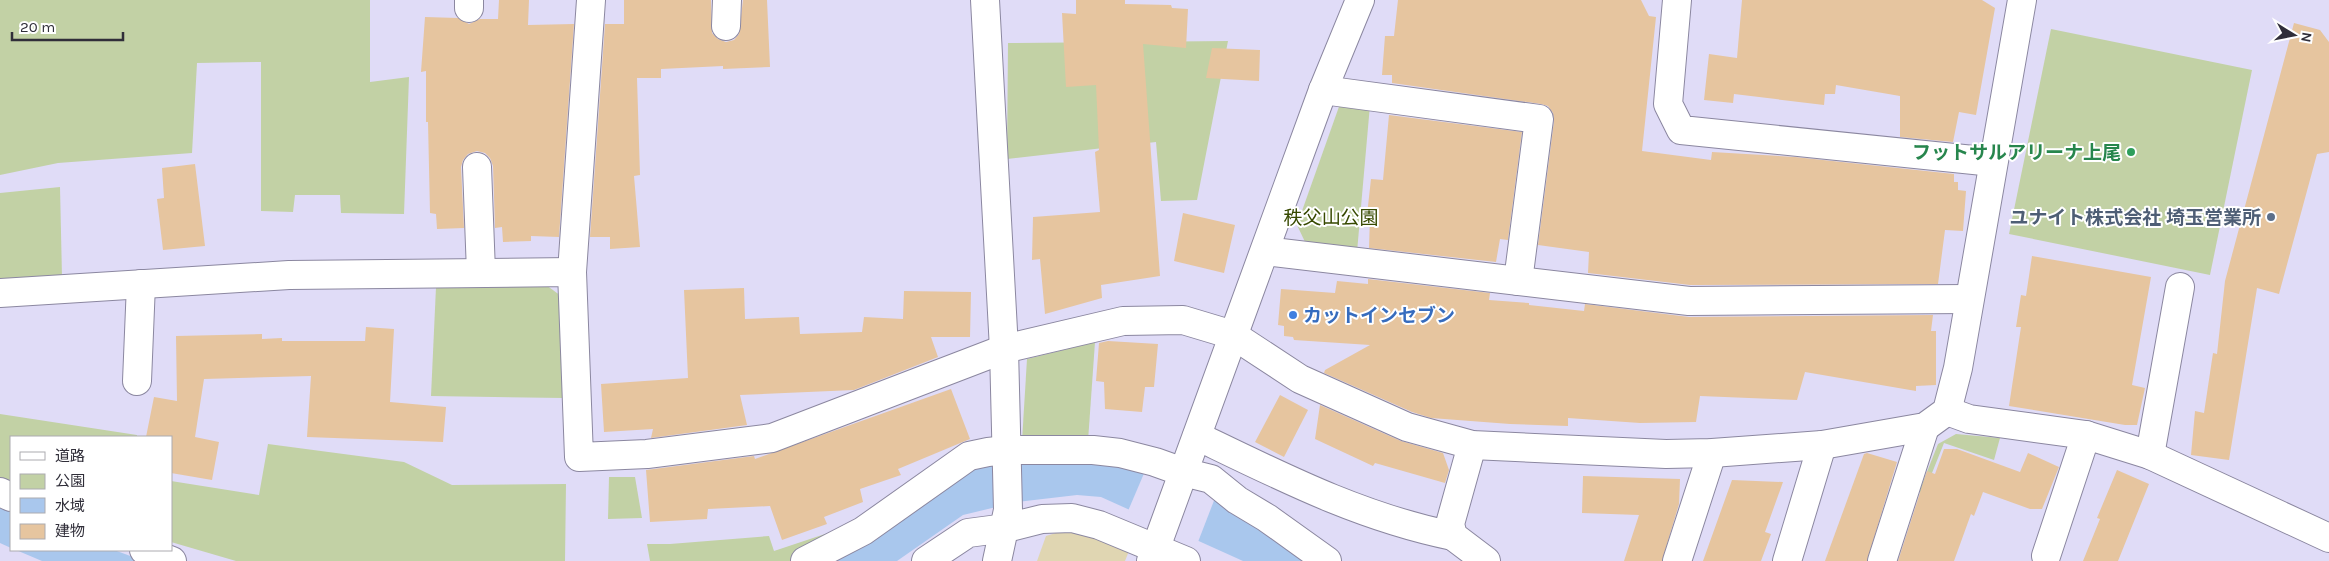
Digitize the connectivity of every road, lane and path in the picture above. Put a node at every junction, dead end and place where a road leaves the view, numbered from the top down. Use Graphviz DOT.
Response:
graph roads {
  1 [pos="591,0"];
  2 [pos="985,0"];
  3 [pos="1360,0"];
  4 [pos="1677,0"];
  5 [pos="2022,0"];
  6 [pos="1322,90"];
  7 [pos="1993,162"];
  8 [pos="476,167"];
  9 [pos="1265,251"];
  10 [pos="481,272"];
  11 [pos="572,272"];
  12 [pos="1518,281"];
  13 [pos="141,284"];
  14 [pos="2180,287"];
  15 [pos="0,293"];
  16 [pos="1969,299"];
  17 [pos="1233,335"];
  18 [pos="1004,349"];
  19 [pos="137,381"];
  20 [pos="1947,411"];
  21 [pos="1925,426"];
  22 [pos="2086,435"];
  23 [pos="1197,436"];
  24 [pos="1472,445"];
  25 [pos="1822,445"];
  26 [pos="1004,450"];
  27 [pos="1712,453"];
  28 [pos="2150,455"];
  29 [pos="1182,476"];
  30 [pos="1007,519"];
  31 [pos="1453,536"];
  32 [pos="2329,538"];
  33 [pos="1156,547"];
  34 [pos="147,551"];
  35 [pos="2046,556"];
  36 [pos="172,561"];
  37 [pos="805,561"];
  38 [pos="926,561"];
  39 [pos="997,561"];
  40 [pos="1186,561"];
  41 [pos="1327,561"];
  42 [pos="1486,561"];
  43 [pos="1677,561"];
  44 [pos="1787,561"];
  45 [pos="1882,561"];
  1 -- 11 [label="street"];
  2 -- 18 [label="street"];
  3 -- 6 [label="street"];
  4 -- 7 [label="street"];
  5 -- 7 [label="street"];
  6 -- 9 [label="street"];
  6 -- 12 [label="street"];
  7 -- 16 [label="street"];
  8 -- 10 [label="street"];
  9 -- 12 [label="street"];
  9 -- 17 [label="street"];
  10 -- 11 [label="street"];
  10 -- 13 [label="street"];
  11 -- 18 [label="street"];
  12 -- 16 [label="street"];
  13 -- 15 [label="street"];
  13 -- 19 [label="street"];
  14 -- 28 [label="street"];
  16 -- 20 [label="street"];
  17 -- 18 [label="street"];
  17 -- 23 [label="street"];
  17 -- 24 [label="street"];
  18 -- 26 [label="street"];
  20 -- 21 [label="street"];
  20 -- 22 [label="street"];
  21 -- 25 [label="street"];
  21 -- 45 [label="street"];
  22 -- 28 [label="street"];
  22 -- 35 [label="street"];
  23 -- 29 [label="street"];
  23 -- 31 [label="street"];
  24 -- 27 [label="street"];
  24 -- 31 [label="street"];
  25 -- 27 [label="street"];
  25 -- 44 [label="street"];
  26 -- 29 [label="street"];
  26 -- 30 [label="street"];
  26 -- 37 [label="street"];
  27 -- 43 [label="street"];
  28 -- 32 [label="street"];
  29 -- 33 [label="street"];
  29 -- 41 [label="street"];
  30 -- 33 [label="street"];
  30 -- 38 [label="street"];
  30 -- 39 [label="street"];
  31 -- 42 [label="street"];
  33 -- 40 [label="street"];
  34 -- 36 [label="street"];
}
